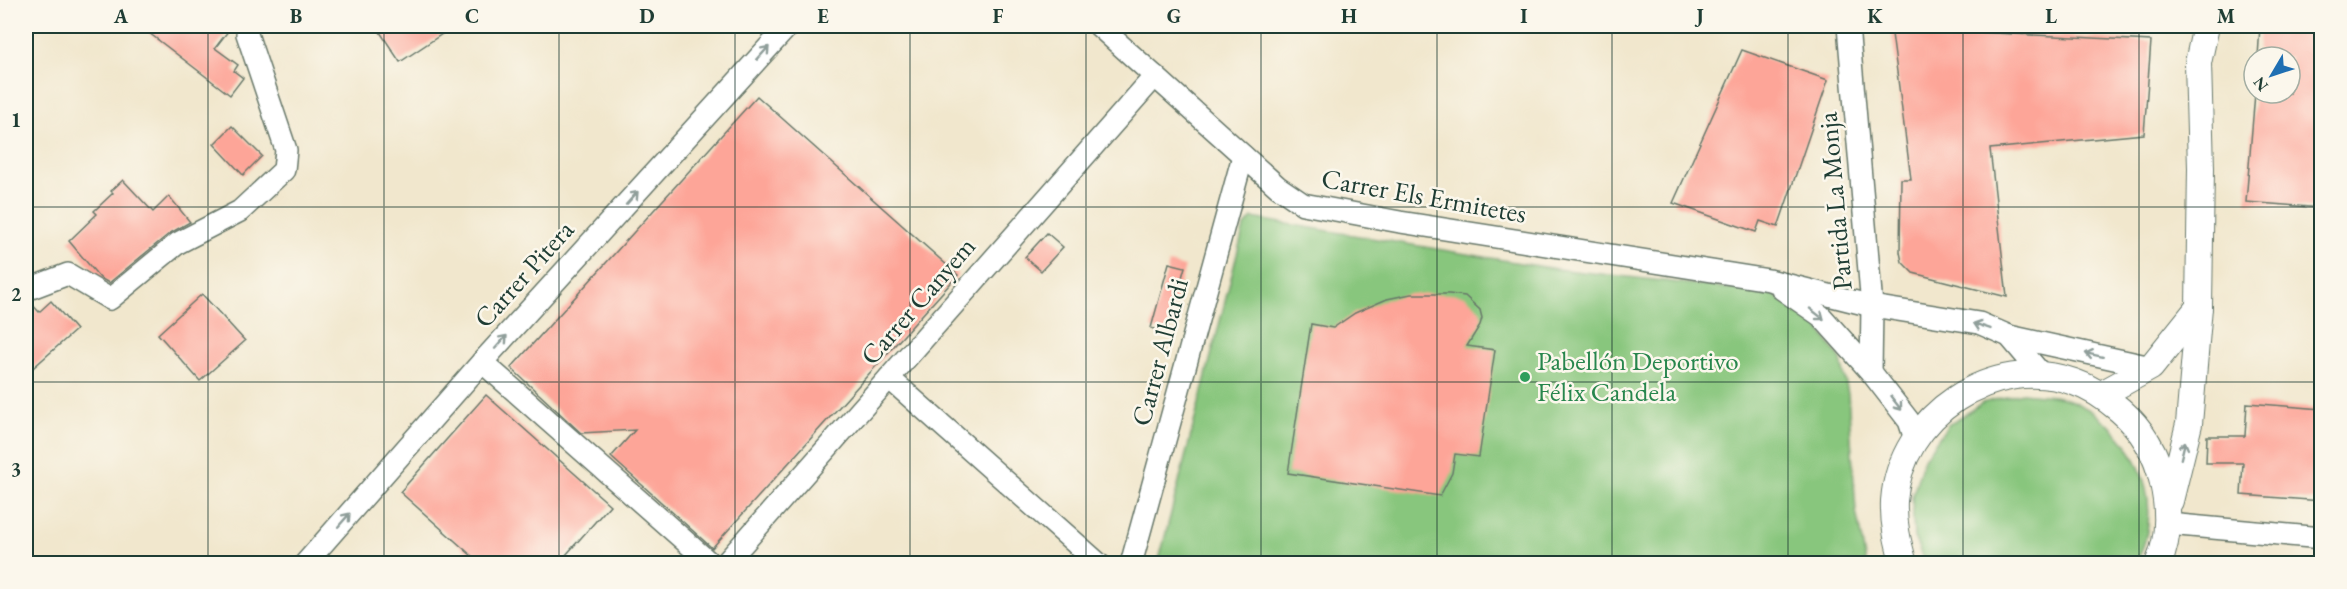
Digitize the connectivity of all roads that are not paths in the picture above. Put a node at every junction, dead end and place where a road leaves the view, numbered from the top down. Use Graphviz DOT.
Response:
graph roads {
  1 [pos="788,26"];
  2 [pos="1098,26"];
  3 [pos="1848,26"];
  4 [pos="2206,26"];
  5 [pos="247,34"];
  6 [pos="1155,76"];
  7 [pos="1243,156"];
  8 [pos="1769,280"];
  9 [pos="26,290"];
  10 [pos="1872,306"];
  11 [pos="2199,307"];
  12 [pos="2009,336"];
  13 [pos="482,362"];
  14 [pos="2151,367"];
  15 [pos="1871,372"];
  16 [pos="2042,375"];
  17 [pos="889,378"];
  18 [pos="2102,394"];
  19 [pos="1915,439"];
  20 [pos="2168,516"];
  21 [pos="2322,538"];
  22 [pos="305,564"];
  23 [pos="711,564"];
  24 [pos="725,564"];
  25 [pos="1099,564"];
  26 [pos="1131,564"];
  27 [pos="1904,564"];
  28 [pos="2158,564"];
  13 -- 1 [label="street, Carrer Pitera, one-way"];
  2 -- 6 [label="street, Carrer Els Ermitetes"];
  3 -- 10 [label="street, Partida La Monja"];
  4 -- 11 [label="street"];
  5 -- 9 [label="street"];
  6 -- 7 [label="street, Carrer Els Ermitetes"];
  6 -- 17 [label="street, Carrer Canyem"];
  7 -- 8 [label="street, Carrer Els Ermitetes"];
  7 -- 26 [label="street, Carrer Albardi"];
  8 -- 10 [label="street, Carrer Els Ermitetes"];
  8 -- 15 [label="street, Carrer Els Ermitetes, one-way"];
  12 -- 10 [label="street, Carrer Els Ermitetes, one-way"];
  10 -- 15 [label="street, Partida La Monja"];
  11 -- 14 [label="street"];
  20 -- 11 [label="street, one-way"];
  14 -- 12 [label="street, one-way"];
  12 -- 16 [label="street, Carrer Els Ermitetes"];
  22 -- 13 [label="street, Carrer Pitera, one-way"];
  13 -- 23 [label="street"];
  14 -- 18 [label="street"];
  15 -- 19 [label="street, Carrer Els Ermitetes, one-way"];
  16 -- 18 [label="street"];
  16 -- 19 [label="street"];
  17 -- 24 [label="street, Carrer Canyem"];
  17 -- 25 [label="street"];
  18 -- 20 [label="street"];
  19 -- 27 [label="street"];
  20 -- 21 [label="street"];
  20 -- 28 [label="street"];
}
